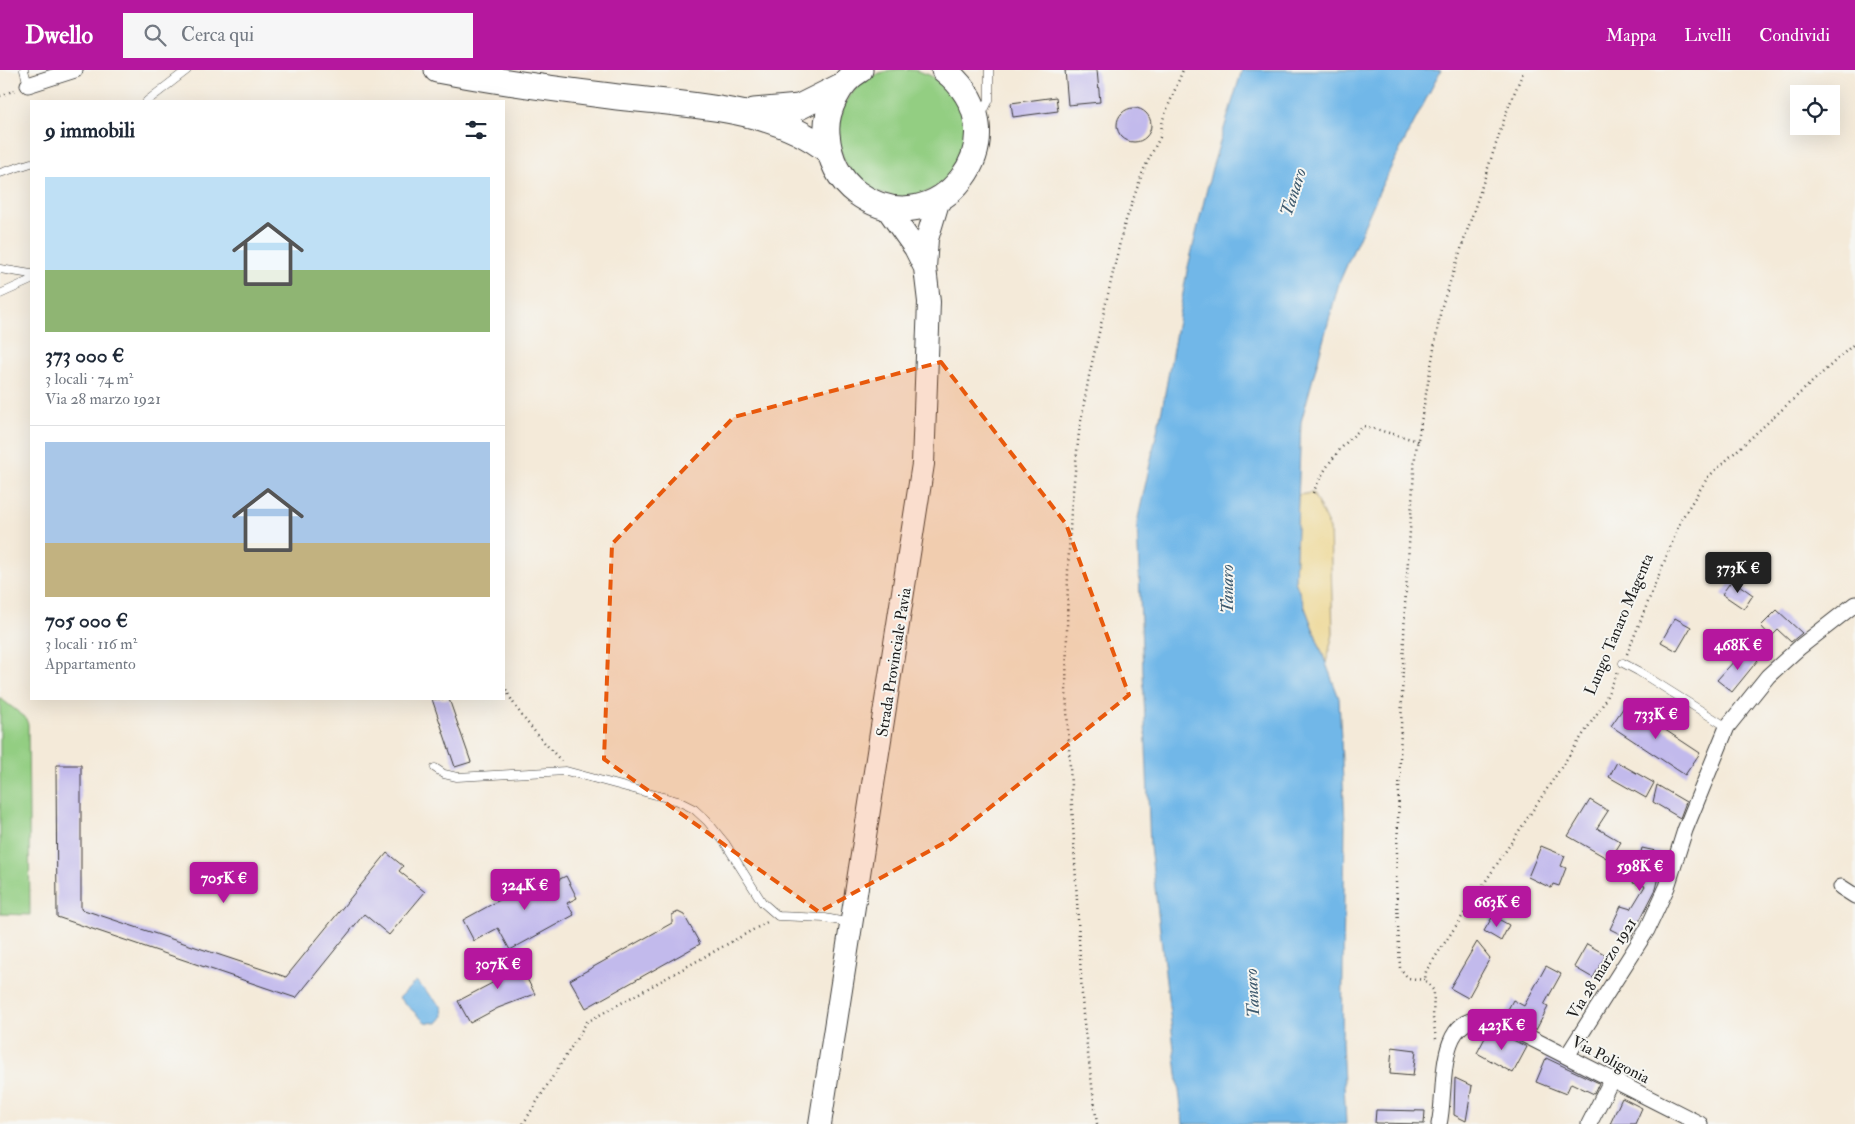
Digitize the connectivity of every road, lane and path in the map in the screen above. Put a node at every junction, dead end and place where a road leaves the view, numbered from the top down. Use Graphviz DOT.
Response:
graph roads {
  1 [pos="24,70"];
  2 [pos="76,70"];
  3 [pos="187,70"];
  4 [pos="437,70"];
  5 [pos="944,70"];
  6 [pos="989,70"];
  7 [pos="1183,70"];
  8 [pos="1524,70"];
  9 [pos="851,78"];
  10 [pos="28,85"];
  11 [pos="148,100"];
  12 [pos="739,112"];
  13 [pos="977,122"];
  14 [pos="828,151"];
  15 [pos="30,163"];
  16 [pos="0,173"];
  17 [pos="939,199"];
  18 [pos="886,207"];
  19 [pos="925,268"];
  20 [pos="0,269"];
  21 [pos="30,274"];
  22 [pos="30,280"];
  23 [pos="0,294"];
  24 [pos="1855,343"];
  25 [pos="1418,441"];
  26 [pos="1313,493"];
  27 [pos="1855,604"];
  28 [pos="1623,663"];
  29 [pos="505,688"];
  30 [pos="1727,727"];
  31 [pos="566,766"];
  32 [pos="435,768"];
  33 [pos="584,775"];
  34 [pos="1841,887"];
  35 [pos="1855,896"];
  36 [pos="852,923"];
  37 [pos="759,926"];
  38 [pos="1425,980"];
  39 [pos="1447,1054"];
  40 [pos="1567,1056"];
  41 [pos="1612,1079"];
  42 [pos="523,1124"];
  43 [pos="820,1124"];
  44 [pos="1097,1124"];
  45 [pos="1439,1124"];
  46 [pos="1590,1124"];
  47 [pos="1700,1124"];
  1 -- 10 [label="lane"];
  2 -- 10 [label="street"];
  3 -- 11 [label="lane"];
  4 -- 12 [label="main road"];
  5 -- 13 [label="main road"];
  6 -- 13 [label="lane"];
  7 -- 44 [label="path"];
  8 -- 25 [label="path"];
  9 -- 12 [label="main road"];
  9 -- 14 [label="main road"];
  12 -- 14 [label="main road"];
  13 -- 17 [label="main road"];
  14 -- 18 [label="main road"];
  15 -- 16 [label="lane"];
  17 -- 18 [label="main road"];
  17 -- 19 [label="main road, Strada Provinciale Pavia"];
  18 -- 19 [label="main road"];
  19 -- 36 [label="main road, Strada Provinciale Pavia"];
  20 -- 21 [label="lane"];
  22 -- 23 [label="lane"];
  24 -- 28 [label="path, Lungo Tanaro Magenta"];
  25 -- 26 [label="path"];
  25 -- 38 [label="path"];
  27 -- 30 [label="street, Via 28 marzo 1921"];
  28 -- 30 [label="lane"];
  28 -- 38 [label="path, Lungo Tanaro Magenta"];
  29 -- 31 [label="path"];
  30 -- 40 [label="street, Via 28 marzo 1921"];
  31 -- 33 [label="lane"];
  32 -- 33 [label="lane"];
  33 -- 36 [label="lane"];
  34 -- 35 [label="street"];
  36 -- 43 [label="main road, Strada Provinciale Pavia"];
  37 -- 42 [label="path"];
  38 -- 39 [label="path"];
  39 -- 40 [label="street, Via Poligonia"];
  39 -- 45 [label="street"];
  40 -- 41 [label="street, Via Poligonia"];
  41 -- 46 [label="street"];
  41 -- 47 [label="street, Via Poligonia"];
}
